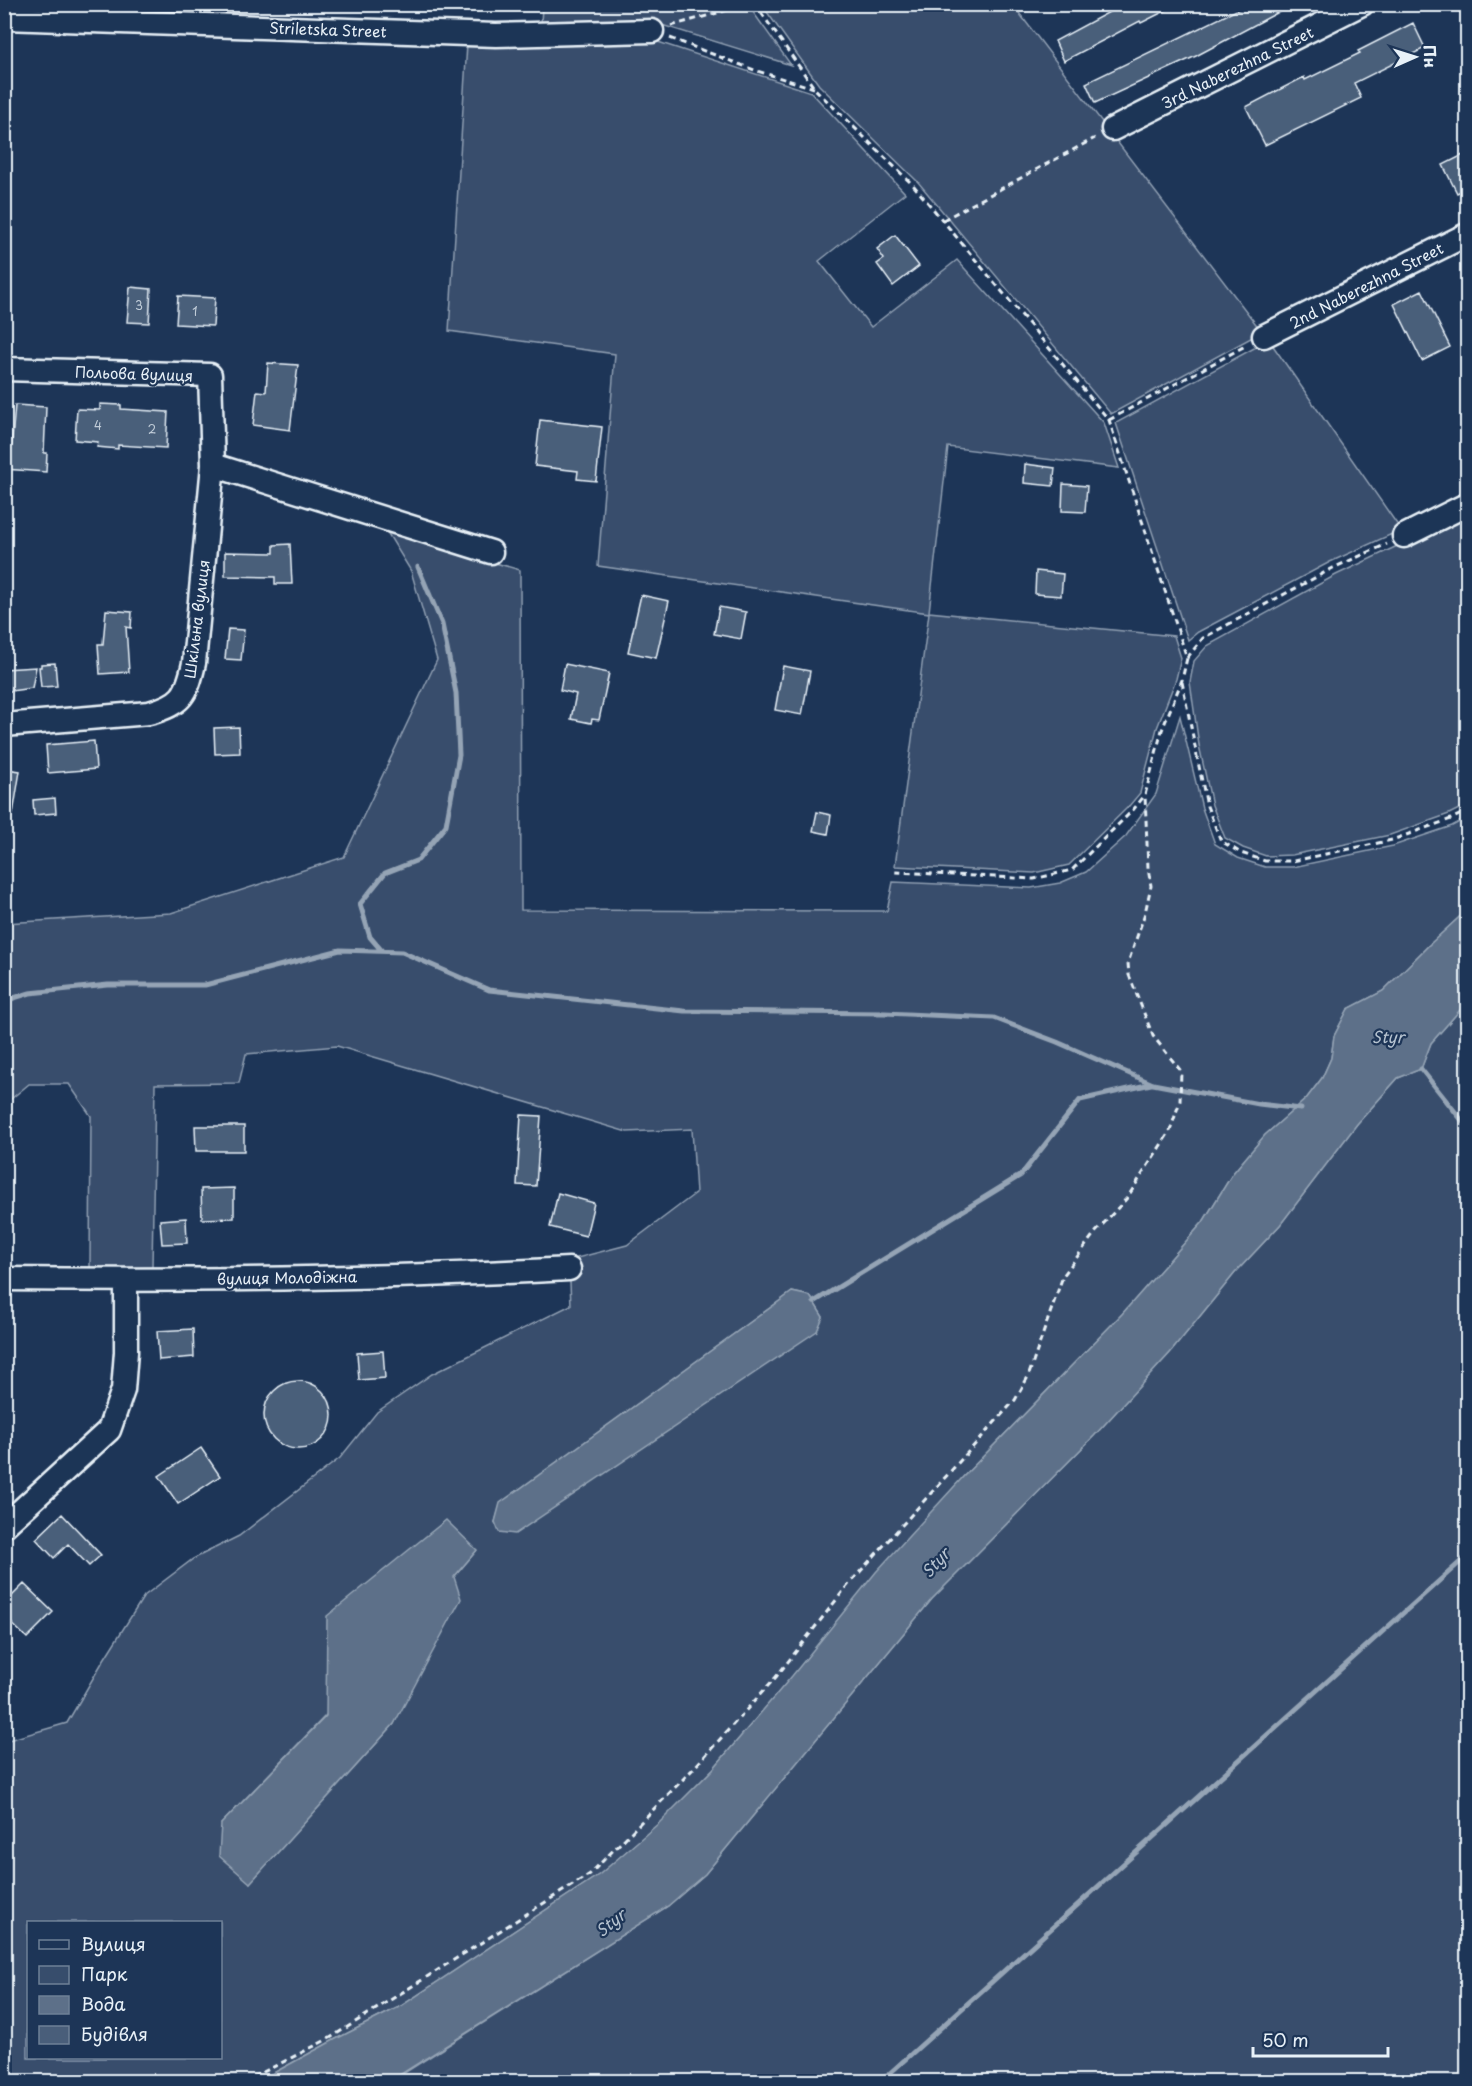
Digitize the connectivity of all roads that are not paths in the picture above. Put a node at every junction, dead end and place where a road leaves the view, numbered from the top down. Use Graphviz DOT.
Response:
graph roads {
  1 [pos="1362,4"];
  2 [pos="4,18"];
  3 [pos="652,31"];
  4 [pos="1113,129"];
  5 [pos="1467,234"];
  6 [pos="1264,336"];
  7 [pos="4,369"];
  8 [pos="213,465"];
  9 [pos="1467,504"];
  10 [pos="1404,536"];
  11 [pos="491,552"];
  12 [pos="4,725"];
  13 [pos="569,1269"];
  14 [pos="4,1279"];
  15 [pos="126,1280"];
  16 [pos="4,1526"];
  1 -- 4 [label="street, 3rd Naberezhna Street"];
  2 -- 3 [label="street, Striletska Street"];
  5 -- 6 [label="street, 2nd Naberezhna Street"];
  7 -- 8 [label="street, Польова вулиця"];
  8 -- 11 [label="street"];
  8 -- 12 [label="street, Шкільна вулиця"];
  9 -- 10 [label="street"];
  13 -- 15 [label="street, вулиця Молодіжна"];
  14 -- 15 [label="street, вулиця Молодіжна"];
  15 -- 16 [label="street"];
}
